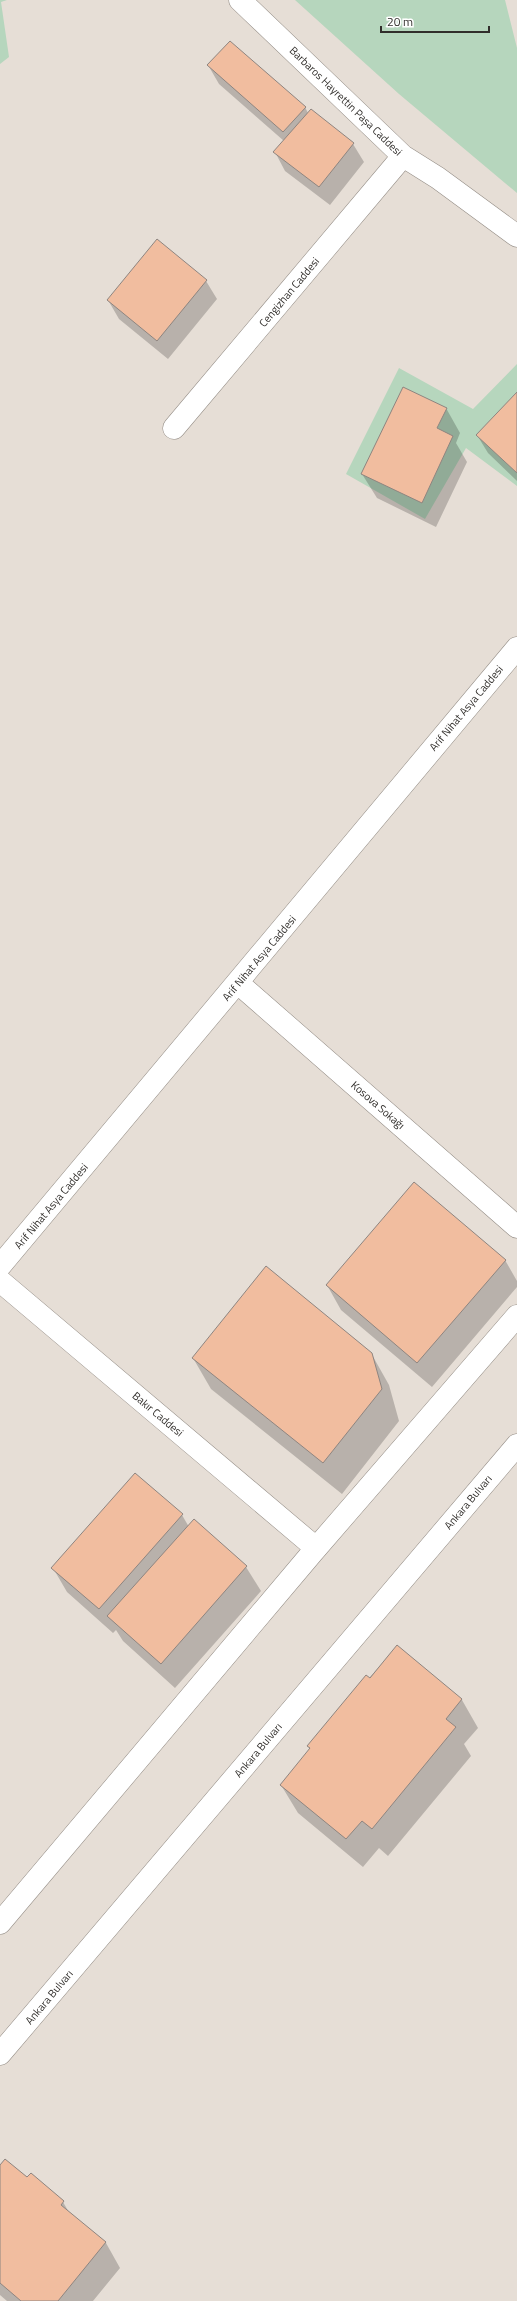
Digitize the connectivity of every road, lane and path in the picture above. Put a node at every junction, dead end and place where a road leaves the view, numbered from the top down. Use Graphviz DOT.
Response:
graph roads {
  1 [pos="240,0"];
  2 [pos="403,156"];
  3 [pos="517,236"];
  4 [pos="174,428"];
  5 [pos="517,648"];
  6 [pos="238,983"];
  7 [pos="517,1227"];
  8 [pos="0,1266"];
  9 [pos="0,1281"];
  10 [pos="517,1316"];
  11 [pos="517,1445"];
  12 [pos="316,1548"];
  13 [pos="0,1923"];
  14 [pos="0,2054"];
  1 -- 2 [label="street, Barbaros Hayrettin Paşa Caddesi"];
  2 -- 3 [label="street, Barbaros Hayrettin Paşa Caddesi"];
  2 -- 4 [label="street, Cengizhan Caddesi"];
  5 -- 6 [label="street, Arif Nihat Asya Caddesi"];
  6 -- 7 [label="street, Kosova Sokağı"];
  6 -- 8 [label="street, Arif Nihat Asya Caddesi"];
  9 -- 12 [label="street, Bakır Caddesi"];
  10 -- 12 [label="street"];
  11 -- 14 [label="street, Ankara Bulvarı"];
  12 -- 13 [label="street"];
}
